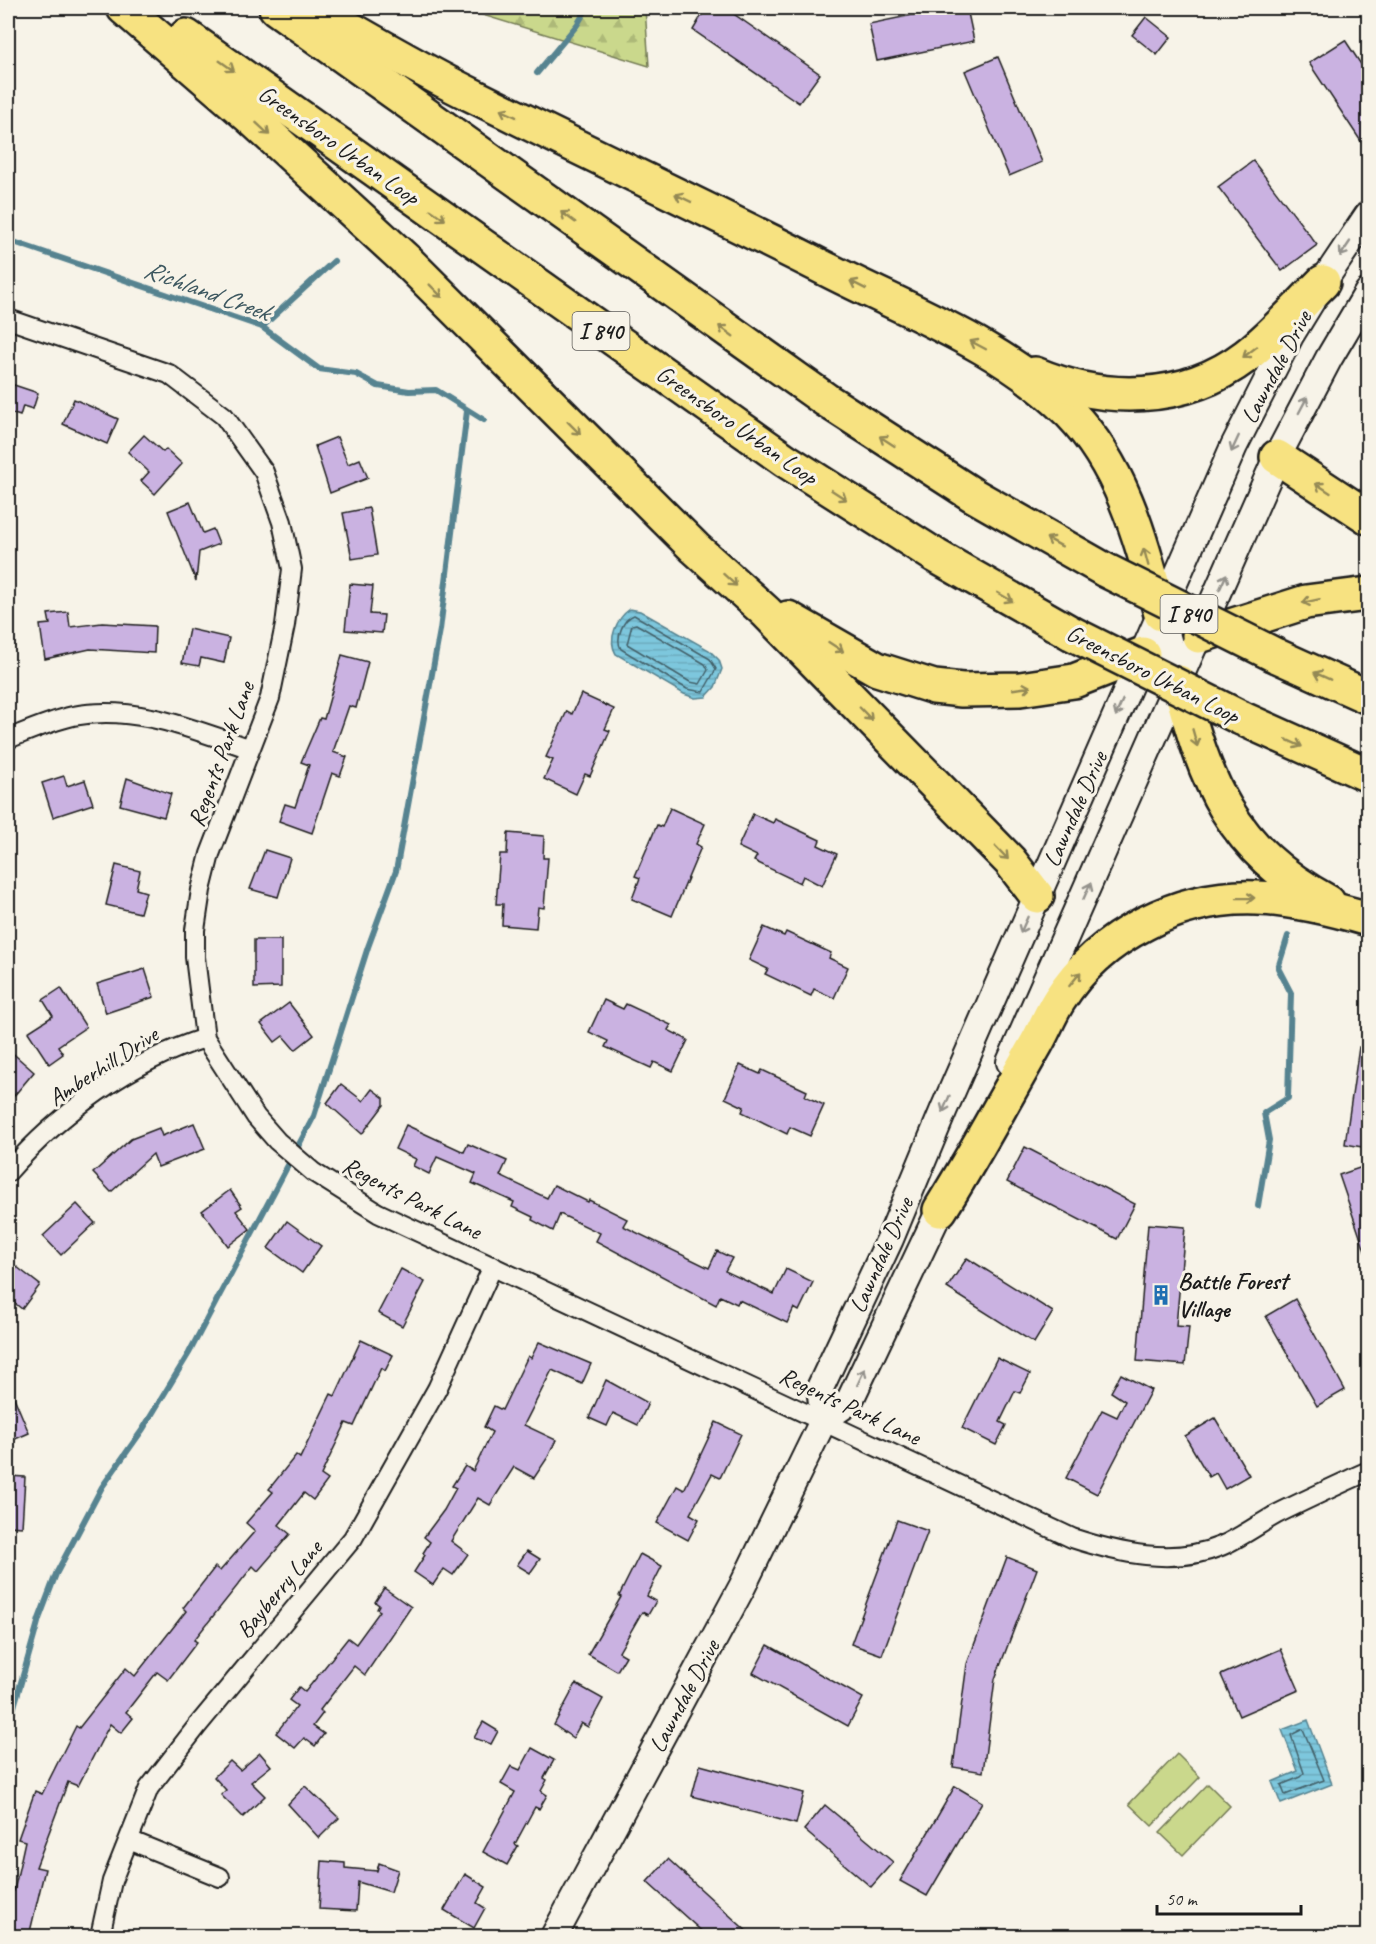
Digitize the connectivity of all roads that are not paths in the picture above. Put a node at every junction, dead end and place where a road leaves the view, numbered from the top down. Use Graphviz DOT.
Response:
graph roads {
  1 [pos="124,8"];
  2 [pos="145,8"];
  3 [pos="276,8"];
  4 [pos="314,8"];
  5 [pos="1368,216"];
  6 [pos="1323,282"];
  7 [pos="1368,292"];
  8 [pos="8,319"];
  9 [pos="1008,363"];
  10 [pos="1277,457"];
  11 [pos="1368,517"];
  12 [pos="1368,594"];
  13 [pos="766,612"];
  14 [pos="1161,614"];
  15 [pos="1171,645"];
  16 [pos="1179,682"];
  17 [pos="1368,697"];
  18 [pos="8,739"];
  19 [pos="249,748"];
  20 [pos="1368,775"];
  21 [pos="1037,896"];
  22 [pos="1363,918"];
  23 [pos="206,1038"];
  24 [pos="8,1172"];
  25 [pos="940,1210"];
  26 [pos="494,1266"];
  27 [pos="824,1419"];
  28 [pos="1368,1471"];
  29 [pos="129,1840"];
  30 [pos="220,1877"];
  31 [pos="100,1936"];
  32 [pos="554,1936"];
  1 -- 13 [label="highway, one-way"];
  2 -- 20 [label="highway, Greensboro Urban Loop / I 840, one-way, bridge"];
  17 -- 3 [label="highway, I 840, one-way, bridge"];
  9 -- 4 [label="highway, one-way"];
  5 -- 6 [label="main road, Lawndale Drive, one-way"];
  6 -- 9 [label="highway, one-way"];
  6 -- 14 [label="main road, Lawndale Drive, one-way"];
  10 -- 7 [label="main road, Lawndale Drive, one-way"];
  8 -- 19 [label="street, Regents Park Lane"];
  14 -- 9 [label="highway, one-way"];
  11 -- 10 [label="highway, one-way"];
  15 -- 10 [label="main road, Lawndale Drive, one-way"];
  12 -- 15 [label="highway, one-way"];
  13 -- 15 [label="highway, one-way"];
  13 -- 21 [label="highway, one-way"];
  14 -- 15 [label="main road, Lawndale Drive"];
  15 -- 16 [label="main road, Lawndale Drive"];
  15 -- 21 [label="main road, Lawndale Drive, one-way"];
  16 -- 22 [label="highway, one-way"];
  25 -- 16 [label="main road, Lawndale Drive, one-way"];
  18 -- 19 [label="street"];
  19 -- 23 [label="street, Regents Park Lane"];
  21 -- 27 [label="main road, Lawndale Drive, one-way"];
  25 -- 22 [label="highway, one-way"];
  23 -- 24 [label="street, Amberhill Drive"];
  23 -- 26 [label="street, Regents Park Lane"];
  27 -- 25 [label="main road, Lawndale Drive, one-way"];
  26 -- 27 [label="street, Regents Park Lane"];
  26 -- 29 [label="street, Bayberry Lane"];
  27 -- 28 [label="street, Regents Park Lane"];
  27 -- 32 [label="main road, Lawndale Drive"];
  29 -- 30 [label="street"];
  29 -- 31 [label="street, Bayberry Lane"];
}
